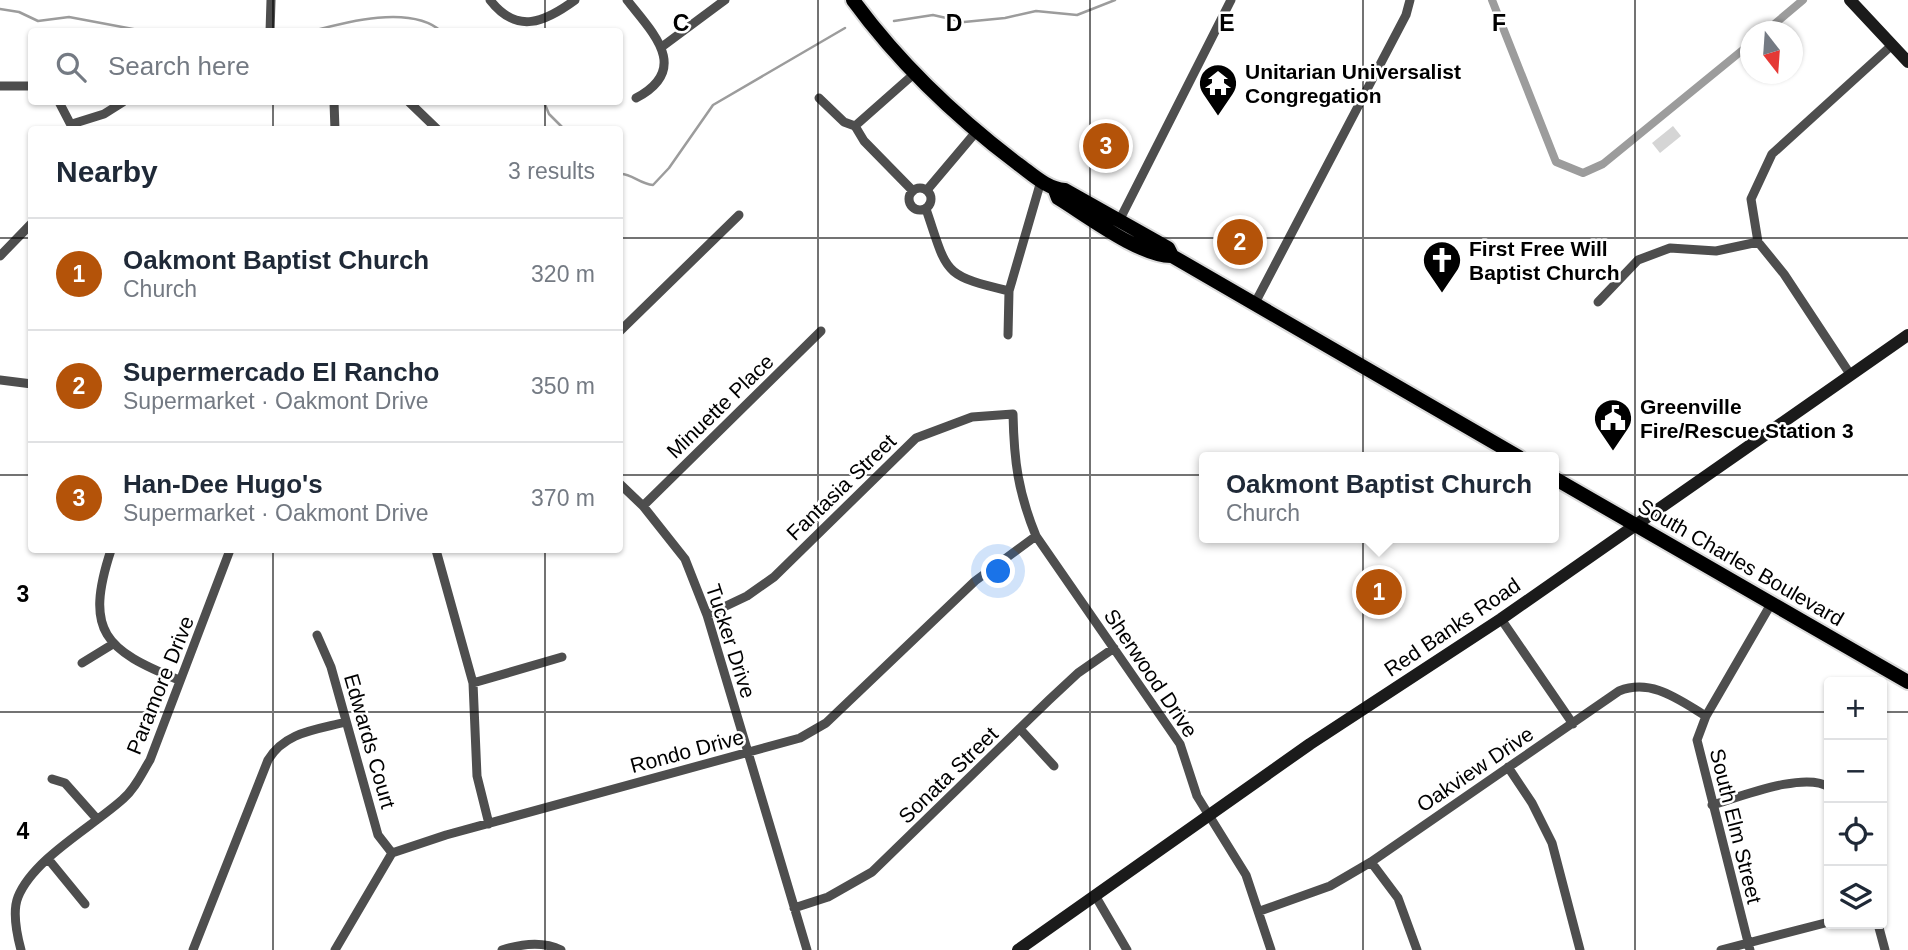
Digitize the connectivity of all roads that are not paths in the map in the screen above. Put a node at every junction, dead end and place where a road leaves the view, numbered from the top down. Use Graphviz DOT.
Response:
graph roads {
  1 [pos="271,0"];
  2 [pos="490,0"];
  3 [pos="575,0"];
  4 [pos="627,0"];
  5 [pos="725,0"];
  6 [pos="853,0"];
  7 [pos="1231,0"];
  8 [pos="1410,0"];
  9 [pos="1850,0"];
  10 [pos="270,28"];
  11 [pos="663,46"];
  12 [pos="1891,46"];
  13 [pos="1908,62"];
  14 [pos="915,74"];
  15 [pos="0,86"];
  16 [pos="28,86"];
  17 [pos="636,98"];
  18 [pos="819,98"];
  19 [pos="61,105"];
  20 [pos="118,105"];
  21 [pos="334,105"];
  22 [pos="413,105"];
  23 [pos="71,126"];
  24 [pos="74,126"];
  25 [pos="335,126"];
  26 [pos="434,126"];
  27 [pos="855,126"];
  28 [pos="976,132"];
  29 [pos="1041,181"];
  30 [pos="927,190"];
  31 [pos="913,191"];
  32 [pos="1059,195"];
  33 [pos="926,209"];
  34 [pos="739,215"];
  35 [pos="1119,221"];
  36 [pos="28,227"];
  37 [pos="1758,242"];
  38 [pos="1167,251"];
  39 [pos="0,256"];
  40 [pos="1009,291"];
  41 [pos="1598,302"];
  42 [pos="1255,303"];
  43 [pos="623,328"];
  44 [pos="821,331"];
  45 [pos="1008,335"];
  46 [pos="1908,335"];
  47 [pos="1850,374"];
  48 [pos="0,380"];
  49 [pos="28,384"];
  50 [pos="1013,414"];
  51 [pos="1510,452"];
  52 [pos="1559,481"];
  53 [pos="623,487"];
  54 [pos="643,506"];
  55 [pos="1633,524"];
  56 [pos="1036,536"];
  57 [pos="110,553"];
  58 [pos="229,553"];
  59 [pos="437,553"];
  60 [pos="1771,604"];
  61 [pos="707,615"];
  62 [pos="1501,619"];
  63 [pos="317,635"];
  64 [pos="113,643"];
  65 [pos="1114,648"];
  66 [pos="562,657"];
  67 [pos="82,663"];
  68 [pos="179,680"];
  69 [pos="1908,682"];
  70 [pos="473,683"];
  71 [pos="1706,716"];
  72 [pos="346,722"];
  73 [pos="1573,724"];
  74 [pos="1020,729"];
  75 [pos="747,752"];
  76 [pos="1054,766"];
  77 [pos="1508,767"];
  78 [pos="52,779"];
  79 [pos="1824,786"];
  80 [pos="1712,805"];
  81 [pos="1208,815"];
  82 [pos="97,819"];
  83 [pos="489,824"];
  84 [pos="392,853"];
  85 [pos="49,860"];
  86 [pos="1371,862"];
  87 [pos="1096,897"];
  88 [pos="85,904"];
  89 [pos="794,908"];
  90 [pos="1260,911"];
  91 [pos="1824,924"];
  92 [pos="1879,929"];
  93 [pos="1749,947"];
  94 [pos="21,950"];
  95 [pos="193,950"];
  96 [pos="335,950"];
  97 [pos="502,950"];
  98 [pos="561,950"];
  99 [pos="807,950"];
  100 [pos="1018,950"];
  101 [pos="1127,950"];
  102 [pos="1272,950"];
  103 [pos="1417,950"];
  104 [pos="1580,950"];
  105 [pos="1721,950"];
  106 [pos="1885,950"];
  1 -- 10 [label="street"];
  2 -- 3 [label="street"];
  4 -- 11 [label="street"];
  5 -- 11 [label="street"];
  6 -- 14 [label="main road"];
  7 -- 35 [label="street"];
  8 -- 42 [label="street"];
  9 -- 12 [label="street"];
  11 -- 17 [label="street"];
  12 -- 13 [label="street"];
  12 -- 37 [label="street"];
  14 -- 27 [label="street"];
  14 -- 28 [label="main road"];
  15 -- 16 [label="street"];
  18 -- 27 [label="street"];
  19 -- 23 [label="street"];
  20 -- 24 [label="street"];
  21 -- 25 [label="street"];
  22 -- 26 [label="street"];
  27 -- 31 [label="street"];
  28 -- 29 [label="main road"];
  28 -- 30 [label="street"];
  29 -- 32 [label="main road"];
  29 -- 40 [label="street"];
  30 -- 31 [label="street"];
  30 -- 33 [label="street"];
  31 -- 33 [label="street"];
  32 -- 35 [label="main road"];
  32 -- 38 [label="main road"];
  33 -- 40 [label="street"];
  34 -- 43 [label="street"];
  35 -- 38 [label="main road"];
  36 -- 39 [label="street"];
  37 -- 41 [label="street"];
  37 -- 47 [label="street"];
  38 -- 42 [label="main road"];
  40 -- 45 [label="street"];
  42 -- 51 [label="main road"];
  44 -- 54 [label="street, Minuette Place"];
  46 -- 47 [label="street, Red Banks Road"];
  47 -- 55 [label="street, Red Banks Road"];
  48 -- 49 [label="street"];
  50 -- 56 [label="street, Sherwood Drive"];
  50 -- 61 [label="street, Fantasia Street"];
  52 -- 55 [label="main road, South Charles Boulevard"];
  53 -- 54 [label="street, Tucker Drive"];
  54 -- 61 [label="street, Tucker Drive"];
  55 -- 60 [label="main road, South Charles Boulevard"];
  55 -- 62 [label="street, Red Banks Road"];
  56 -- 65 [label="street, Sherwood Drive"];
  56 -- 75 [label="street, Rondo Drive"];
  57 -- 64 [label="street"];
  58 -- 68 [label="street, Paramore Drive"];
  59 -- 70 [label="street"];
  60 -- 69 [label="main road, South Charles Boulevard"];
  60 -- 71 [label="street, South Elm Street"];
  61 -- 75 [label="street, Tucker Drive"];
  62 -- 73 [label="street"];
  62 -- 81 [label="street, Red Banks Road"];
  63 -- 72 [label="street, Edwards Court"];
  64 -- 67 [label="street"];
  64 -- 68 [label="street"];
  65 -- 74 [label="street, Sonata Street"];
  65 -- 81 [label="street, Sherwood Drive"];
  66 -- 70 [label="street"];
  68 -- 82 [label="street, Paramore Drive"];
  70 -- 83 [label="street"];
  71 -- 73 [label="street, Oakview Drive"];
  71 -- 80 [label="street, South Elm Street"];
  72 -- 84 [label="street, Edwards Court"];
  72 -- 95 [label="street"];
  73 -- 77 [label="street, Oakview Drive"];
  74 -- 76 [label="street"];
  74 -- 89 [label="street, Sonata Street"];
  75 -- 83 [label="street, Rondo Drive"];
  75 -- 89 [label="street, Tucker Drive"];
  77 -- 86 [label="street, Oakview Drive"];
  77 -- 104 [label="street"];
  78 -- 82 [label="street"];
  79 -- 80 [label="street"];
  80 -- 93 [label="street, South Elm Street"];
  81 -- 87 [label="street, Red Banks Road"];
  81 -- 90 [label="street, Sherwood Drive"];
  82 -- 85 [label="street, Paramore Drive"];
  83 -- 84 [label="street, Rondo Drive"];
  84 -- 96 [label="street"];
  85 -- 88 [label="street"];
  85 -- 94 [label="street, Paramore Drive"];
  86 -- 90 [label="street, Oakview Drive"];
  86 -- 103 [label="street"];
  87 -- 100 [label="street, Red Banks Road"];
  87 -- 101 [label="street"];
  89 -- 99 [label="street, Tucker Drive"];
  90 -- 102 [label="street, Sherwood Drive"];
  91 -- 93 [label="street"];
  92 -- 106 [label="street"];
  93 -- 105 [label="street"];
  97 -- 98 [label="street"];
}
